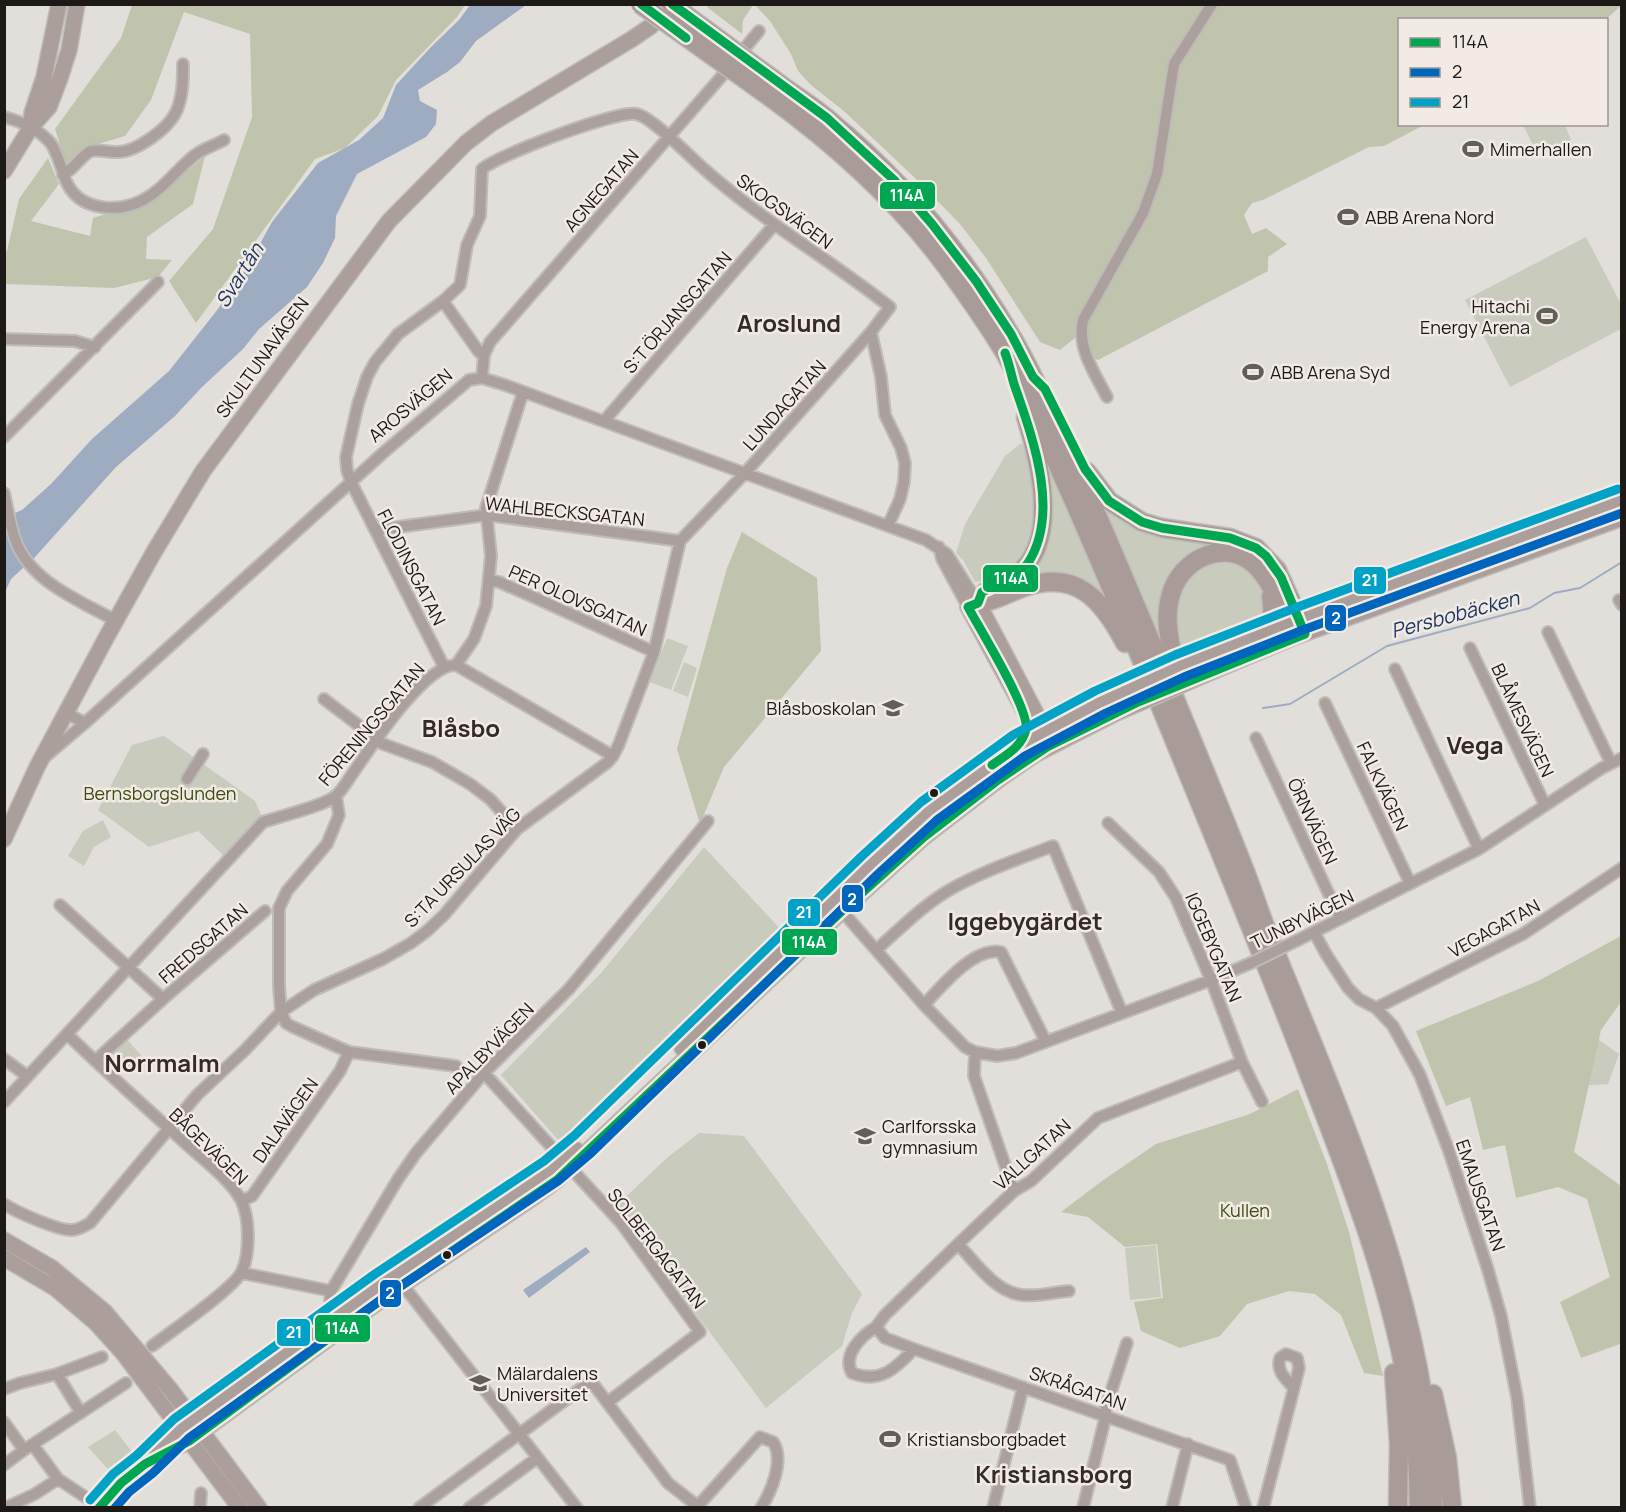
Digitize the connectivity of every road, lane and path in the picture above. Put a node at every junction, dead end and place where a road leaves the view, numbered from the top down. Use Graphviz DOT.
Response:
graph roads {
  1 [pos="59,4"];
  2 [pos="77,4"];
  3 [pos="640,4"];
  4 [pos="672,4"];
  5 [pos="1212,4"];
  6 [pos="759,31"];
  7 [pos="183,64"];
  8 [pos="774,90"];
  9 [pos="4,117"];
  10 [pos="31,128"];
  11 [pos="668,138"];
  12 [pos="224,140"];
  13 [pos="4,171"];
  14 [pos="63,174"];
  15 [pos="774,225"];
  16 [pos="158,282"];
  17 [pos="443,301"];
  18 [pos="887,304"];
  19 [pos="871,332"];
  20 [pos="4,339"];
  21 [pos="95,347"];
  22 [pos="484,355"];
  23 [pos="482,378"];
  24 [pos="523,392"];
  25 [pos="1107,397"];
  26 [pos="1041,412"];
  27 [pos="604,421"];
  28 [pos="4,437"];
  29 [pos="1052,439"];
  30 [pos="746,473"];
  31 [pos="351,482"];
  32 [pos="4,493"];
  33 [pos="1622,500"];
  34 [pos="487,515"];
  35 [pos="1622,518"];
  36 [pos="888,526"];
  37 [pos="376,530"];
  38 [pos="680,541"];
  39 [pos="489,580"];
  40 [pos="1273,589"];
  41 [pos="973,605"];
  42 [pos="116,621"];
  43 [pos="1300,625"];
  44 [pos="1548,632"];
  45 [pos="1258,635"];
  46 [pos="1470,648"];
  47 [pos="654,652"];
  48 [pos="456,665"];
  49 [pos="444,667"];
  50 [pos="1395,669"];
  51 [pos="324,699"];
  52 [pos="1325,703"];
  53 [pos="1027,705"];
  54 [pos="1161,707"];
  55 [pos="66,713"];
  56 [pos="1078,713"];
  57 [pos="1184,722"];
  58 [pos="85,723"];
  59 [pos="1256,738"];
  60 [pos="376,740"];
  61 [pos="1044,741"];
  62 [pos="1019,746"];
  63 [pos="202,753"];
  64 [pos="613,756"];
  65 [pos="1616,760"];
  66 [pos="40,761"];
  67 [pos="187,779"];
  68 [pos="336,796"];
  69 [pos="1545,806"];
  70 [pos="708,821"];
  71 [pos="1108,823"];
  72 [pos="517,829"];
  73 [pos="4,839"];
  74 [pos="1479,849"];
  75 [pos="1622,868"];
  76 [pos="1410,883"];
  77 [pos="60,905"];
  78 [pos="838,907"];
  79 [pos="265,911"];
  80 [pos="1340,918"];
  81 [pos="1314,932"];
  82 [pos="876,950"];
  83 [pos="129,966"];
  84 [pos="1211,980"];
  85 [pos="163,999"];
  86 [pos="924,1005"];
  87 [pos="1376,1008"];
  88 [pos="281,1012"];
  89 [pos="1122,1013"];
  90 [pos="67,1034"];
  91 [pos="1046,1042"];
  92 [pos="349,1052"];
  93 [pos="975,1052"];
  94 [pos="4,1059"];
  95 [pos="94,1061"];
  96 [pos="1242,1062"];
  97 [pos="456,1065"];
  98 [pos="484,1073"];
  99 [pos="27,1076"];
  100 [pos="4,1102"];
  101 [pos="1262,1102"];
  102 [pos="169,1128"];
  103 [pos="566,1164"];
  104 [pos="1014,1191"];
  105 [pos="242,1201"];
  106 [pos="4,1204"];
  107 [pos="4,1240"];
  108 [pos="958,1244"];
  109 [pos="4,1258"];
  110 [pos="242,1273"];
  111 [pos="399,1280"];
  112 [pos="1383,1284"];
  113 [pos="1069,1290"];
  114 [pos="331,1291"];
  115 [pos="335,1317"];
  116 [pos="1406,1317"];
  117 [pos="877,1325"];
  118 [pos="1127,1343"];
  119 [pos="152,1346"];
  120 [pos="914,1349"];
  121 [pos="102,1357"];
  122 [pos="57,1374"];
  123 [pos="126,1383"];
  124 [pos="1023,1387"];
  125 [pos="1294,1388"];
  126 [pos="4,1389"];
  127 [pos="608,1402"];
  128 [pos="81,1413"];
  129 [pos="1106,1415"];
  130 [pos="4,1422"];
  131 [pos="191,1431"];
  132 [pos="518,1433"];
  133 [pos="1188,1444"];
  134 [pos="28,1447"];
  135 [pos="537,1458"];
  136 [pos="4,1465"];
  137 [pos="58,1479"];
  138 [pos="201,1493"];
  139 [pos="474,1506"];
  140 [pos="698,1506"];
  141 [pos="99,1507"];
  142 [pos="5,1508"];
  143 [pos="200,1508"];
  144 [pos="240,1508"];
  145 [pos="260,1508"];
  146 [pos="419,1508"];
  147 [pos="577,1508"];
  148 [pos="761,1508"];
  149 [pos="993,1508"];
  150 [pos="1083,1508"];
  151 [pos="1172,1508"];
  152 [pos="1246,1508"];
  153 [pos="1263,1508"];
  154 [pos="1398,1508"];
  155 [pos="1419,1508"];
  156 [pos="1433,1508"];
  157 [pos="1452,1508"];
  158 [pos="1530,1508"];
  1 -- 10 [label="street"];
  2 -- 10 [label="street"];
  3 -- 8 [label="highway, bridge"];
  4 -- 8 [label="highway, bridge"];
  4 -- 42 [label="street, SKULTUNAVÄGEN"];
  5 -- 25 [label="street"];
  6 -- 11 [label="street, AGNEGATAN"];
  7 -- 14 [label="street"];
  8 -- 26 [label="highway"];
  8 -- 26 [label="highway"];
  9 -- 10 [label="street"];
  10 -- 13 [label="street"];
  10 -- 14 [label="street"];
  11 -- 15 [label="street, SKOGSVÄGEN"];
  11 -- 17 [label="street, SKOGSVÄGEN"];
  11 -- 22 [label="street, AGNEGATAN"];
  12 -- 14 [label="street"];
  15 -- 18 [label="street, SKOGSVÄGEN"];
  15 -- 27 [label="street, S:T ÖRJANSGATAN"];
  16 -- 21 [label="street"];
  17 -- 22 [label="street"];
  17 -- 31 [label="street, FLODINSGATAN"];
  18 -- 19 [label="street, LUNDAGATAN"];
  19 -- 30 [label="street, LUNDAGATAN"];
  19 -- 36 [label="street"];
  20 -- 21 [label="street"];
  21 -- 28 [label="street"];
  22 -- 23 [label="street, AGNEGATAN"];
  23 -- 24 [label="street, AROSVÄGEN"];
  23 -- 31 [label="street, AROSVÄGEN"];
  24 -- 27 [label="street, AROSVÄGEN"];
  24 -- 34 [label="street"];
  26 -- 29 [label="highway"];
  26 -- 29 [label="highway"];
  27 -- 30 [label="street, AROSVÄGEN"];
  29 -- 41 [label="highway"];
  29 -- 43 [label="highway"];
  29 -- 54 [label="highway"];
  29 -- 57 [label="highway"];
  30 -- 36 [label="street, AROSVÄGEN"];
  30 -- 38 [label="street"];
  31 -- 37 [label="street, FLODINSGATAN"];
  31 -- 58 [label="street, AROSVÄGEN"];
  32 -- 42 [label="street"];
  33 -- 43 [label="street"];
  34 -- 37 [label="street, WAHLBECKSGATAN"];
  34 -- 38 [label="street, WAHLBECKSGATAN"];
  34 -- 39 [label="street"];
  35 -- 43 [label="street"];
  36 -- 41 [label="street, AROSVÄGEN"];
  37 -- 49 [label="street, FLODINSGATAN"];
  38 -- 47 [label="street"];
  39 -- 47 [label="street, PER OLOVSGATAN"];
  39 -- 48 [label="street"];
  40 -- 43 [label="highway"];
  40 -- 45 [label="highway"];
  40 -- 57 [label="highway"];
  41 -- 53 [label="street, AROSVÄGEN"];
  41 -- 54 [label="highway"];
  42 -- 55 [label="street, SKULTUNAVÄGEN"];
  43 -- 45 [label="street"];
  43 -- 61 [label="street, bridge"];
  44 -- 65 [label="street"];
  45 -- 56 [label="street, bridge"];
  46 -- 69 [label="street, BLÅMESVÄGEN"];
  47 -- 64 [label="street"];
  48 -- 49 [label="street, FÖRENINGSGATAN"];
  48 -- 64 [label="street"];
  49 -- 60 [label="street, FÖRENINGSGATAN"];
  50 -- 74 [label="street"];
  51 -- 60 [label="street"];
  52 -- 76 [label="street, FALKVÄGEN"];
  53 -- 56 [label="street"];
  53 -- 61 [label="street, AROSVÄGEN"];
  53 -- 62 [label="street"];
  54 -- 112 [label="highway"];
  55 -- 58 [label="street"];
  55 -- 66 [label="street, SKULTUNAVÄGEN"];
  56 -- 61 [label="street"];
  57 -- 116 [label="highway"];
  58 -- 66 [label="street, AROSVÄGEN"];
  59 -- 80 [label="street, ÖRNVÄGEN"];
  60 -- 68 [label="street, FÖRENINGSGATAN"];
  60 -- 72 [label="street"];
  61 -- 62 [label="street"];
  61 -- 78 [label="street"];
  62 -- 78 [label="street"];
  63 -- 67 [label="street"];
  64 -- 72 [label="street, S:TA URSULAS VÄG"];
  65 -- 69 [label="street, TUNBYVÄGEN"];
  66 -- 73 [label="street, SKULTUNAVÄGEN"];
  68 -- 83 [label="street, FÖRENINGSGATAN"];
  68 -- 88 [label="street"];
  69 -- 74 [label="street, TUNBYVÄGEN"];
  70 -- 98 [label="street, APALBYVÄGEN"];
  71 -- 84 [label="street, IGGEBYGATAN"];
  72 -- 88 [label="street, S:TA URSULAS VÄG"];
  74 -- 76 [label="street, TUNBYVÄGEN"];
  75 -- 87 [label="street, VEGAGATAN"];
  76 -- 80 [label="street, TUNBYVÄGEN"];
  77 -- 83 [label="street, FREDSGATAN"];
  78 -- 82 [label="street"];
  78 -- 103 [label="street"];
  79 -- 85 [label="street, FREDSGATAN"];
  80 -- 81 [label="street, TUNBYVÄGEN"];
  81 -- 84 [label="street, TUNBYVÄGEN, bridge"];
  81 -- 87 [label="street, EMAUSGATAN"];
  82 -- 86 [label="street"];
  82 -- 89 [label="street"];
  83 -- 85 [label="street, FREDSGATAN"];
  83 -- 90 [label="street, FÖRENINGSGATAN"];
  84 -- 89 [label="street, TUNBYVÄGEN"];
  84 -- 96 [label="street, IGGEBYGATAN"];
  85 -- 95 [label="street, FREDSGATAN"];
  86 -- 91 [label="street"];
  86 -- 93 [label="street"];
  87 -- 158 [label="street, EMAUSGATAN"];
  88 -- 92 [label="street"];
  88 -- 102 [label="street, S:TA URSULAS VÄG"];
  89 -- 91 [label="street, TUNBYVÄGEN"];
  90 -- 95 [label="street, BÅGEVÄGEN"];
  90 -- 99 [label="street, FÖRENINGSGATAN"];
  91 -- 93 [label="street, TUNBYVÄGEN"];
  92 -- 97 [label="street"];
  92 -- 105 [label="street, DALAVÄGEN"];
  93 -- 104 [label="street"];
  94 -- 99 [label="street"];
  95 -- 102 [label="street, BÅGEVÄGEN"];
  96 -- 101 [label="street, IGGEBYGATAN"];
  96 -- 104 [label="street, VALLGATAN"];
  98 -- 103 [label="street, SOLBERGAGATAN"];
  98 -- 114 [label="street, APALBYVÄGEN"];
  99 -- 100 [label="street, FÖRENINGSGATAN"];
  102 -- 105 [label="street, BÅGEVÄGEN"];
  102 -- 106 [label="street, S:TA URSULAS VÄG"];
  103 -- 111 [label="street"];
  103 -- 127 [label="street, SOLBERGAGATAN"];
  104 -- 108 [label="street, VALLGATAN"];
  105 -- 110 [label="street, BÅGEVÄGEN"];
  107 -- 131 [label="street"];
  108 -- 113 [label="street"];
  108 -- 117 [label="street, VALLGATAN"];
  109 -- 131 [label="street"];
  110 -- 114 [label="street"];
  110 -- 119 [label="street"];
  111 -- 115 [label="street"];
  111 -- 131 [label="street"];
  111 -- 132 [label="street"];
  112 -- 154 [label="highway"];
  112 -- 155 [label="highway"];
  114 -- 115 [label="street"];
  115 -- 131 [label="street"];
  116 -- 156 [label="highway"];
  116 -- 157 [label="highway"];
  117 -- 120 [label="street, SKRÅGATAN"];
  117 -- 120 [label="street, VALLGATAN"];
  118 -- 129 [label="street"];
  120 -- 124 [label="street, SKRÅGATAN"];
  121 -- 122 [label="street"];
  122 -- 126 [label="street"];
  122 -- 128 [label="street"];
  123 -- 128 [label="street"];
  124 -- 129 [label="street, SKRÅGATAN"];
  124 -- 149 [label="street"];
  125 -- 153 [label="street"];
  127 -- 132 [label="street"];
  127 -- 140 [label="street"];
  128 -- 134 [label="street"];
  129 -- 133 [label="street, SKRÅGATAN"];
  129 -- 150 [label="street"];
  130 -- 134 [label="street"];
  131 -- 141 [label="street"];
  131 -- 144 [label="street"];
  131 -- 145 [label="street"];
  132 -- 135 [label="street"];
  132 -- 146 [label="street"];
  133 -- 151 [label="street"];
  133 -- 152 [label="street, SKRÅGATAN"];
  134 -- 136 [label="street"];
  134 -- 137 [label="street"];
  135 -- 139 [label="street"];
  135 -- 147 [label="street"];
  137 -- 141 [label="street"];
  137 -- 142 [label="street"];
  138 -- 143 [label="street"];
  140 -- 148 [label="street"];
}
